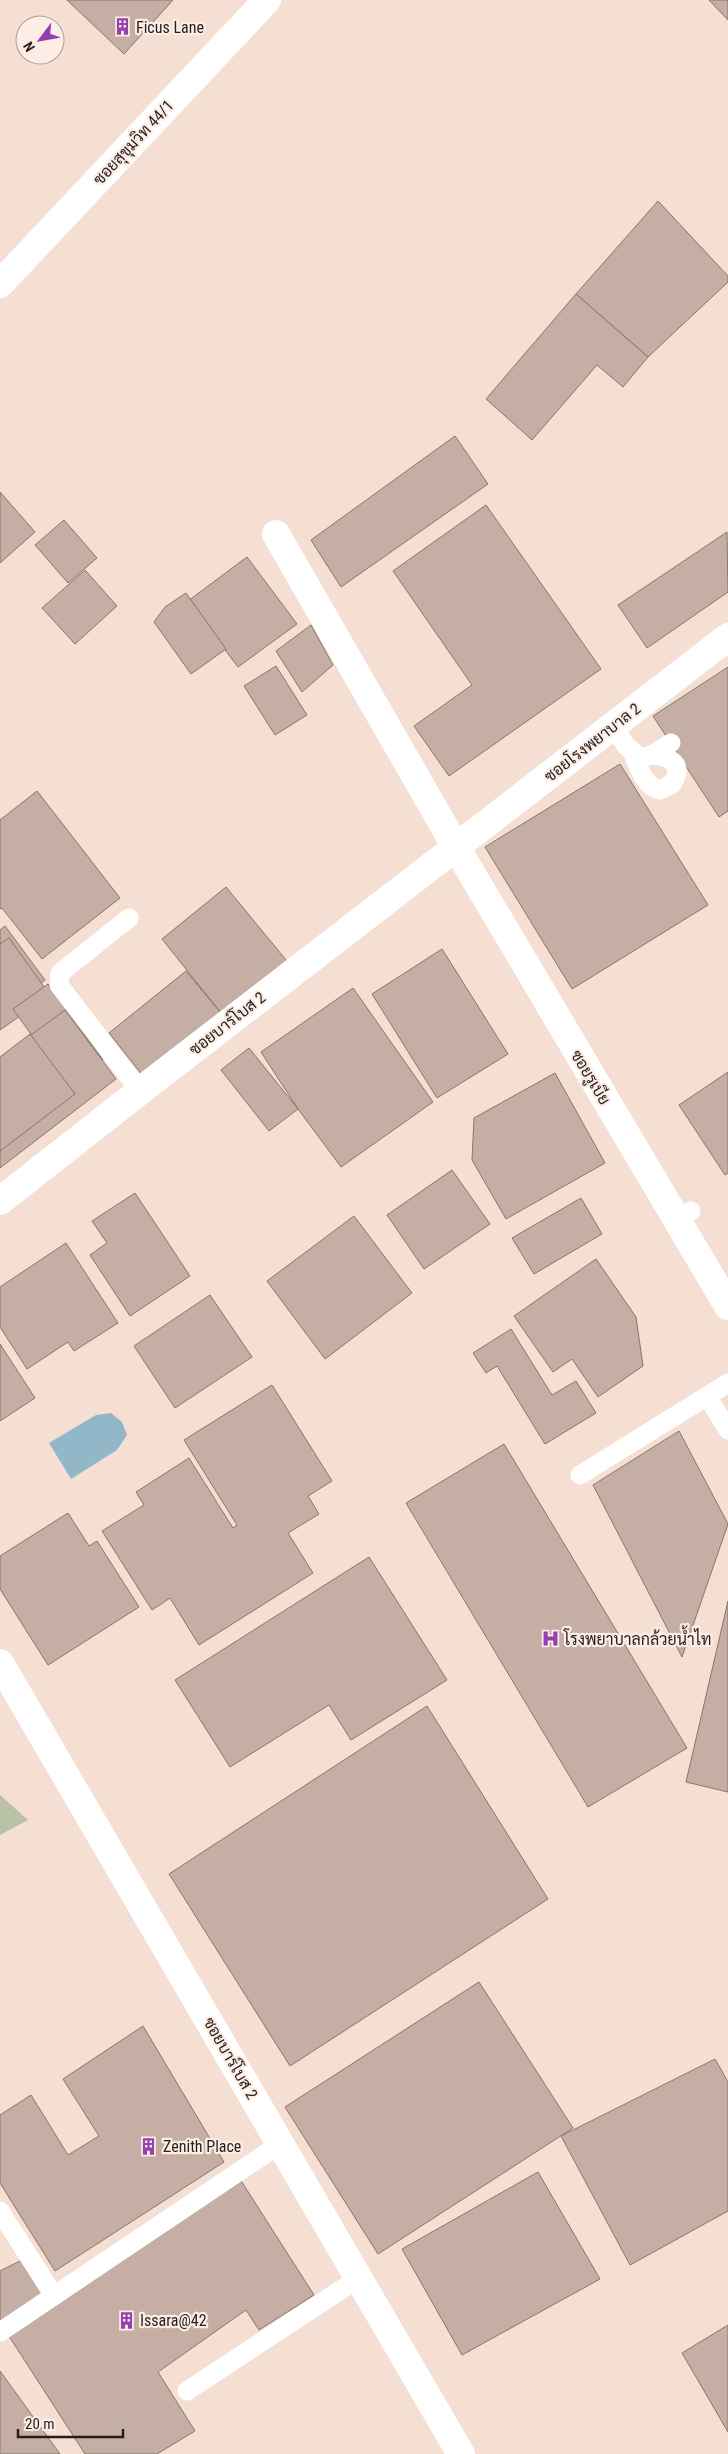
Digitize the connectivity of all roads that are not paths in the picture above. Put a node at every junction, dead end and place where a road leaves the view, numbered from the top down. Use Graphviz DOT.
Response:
graph roads {
  1 [pos="267,0"];
  2 [pos="0,284"];
  3 [pos="276,534"];
  4 [pos="728,637"];
  5 [pos="613,725"];
  6 [pos="671,743"];
  7 [pos="456,847"];
  8 [pos="129,918"];
  9 [pos="140,1091"];
  10 [pos="0,1201"];
  11 [pos="728,1306"];
  12 [pos="728,1383"];
  13 [pos="707,1396"];
  14 [pos="728,1430"];
  15 [pos="580,1475"];
  16 [pos="0,1663"];
  17 [pos="280,2144"];
  18 [pos="0,2211"];
  19 [pos="359,2278"];
  20 [pos="54,2296"];
  21 [pos="0,2332"];
  22 [pos="187,2391"];
  23 [pos="461,2454"];
  1 -- 2 [label="street, ซอยสุขุมวิท 44/1"];
  3 -- 7 [label="street, ซอยรูเบีย"];
  4 -- 5 [label="street, ซอยโรงพยาบาล 2"];
  5 -- 6 [label="lane"];
  5 -- 7 [label="street, ซอยโรงพยาบาล 2"];
  7 -- 9 [label="street, ซอยบาร์โบส 2"];
  7 -- 11 [label="street, ซอยรูเบีย"];
  8 -- 9 [label="lane"];
  9 -- 10 [label="street, ซอยบาร์โบส 2"];
  12 -- 13 [label="lane"];
  13 -- 14 [label="lane"];
  13 -- 15 [label="lane"];
  16 -- 17 [label="street, ซอยบาร์โบส 2"];
  17 -- 19 [label="street, ซอยบาร์โบส 2"];
  17 -- 20 [label="lane"];
  18 -- 20 [label="lane"];
  19 -- 22 [label="lane"];
  19 -- 23 [label="street, ซอยบาร์โบส 2"];
  20 -- 21 [label="lane"];
}
